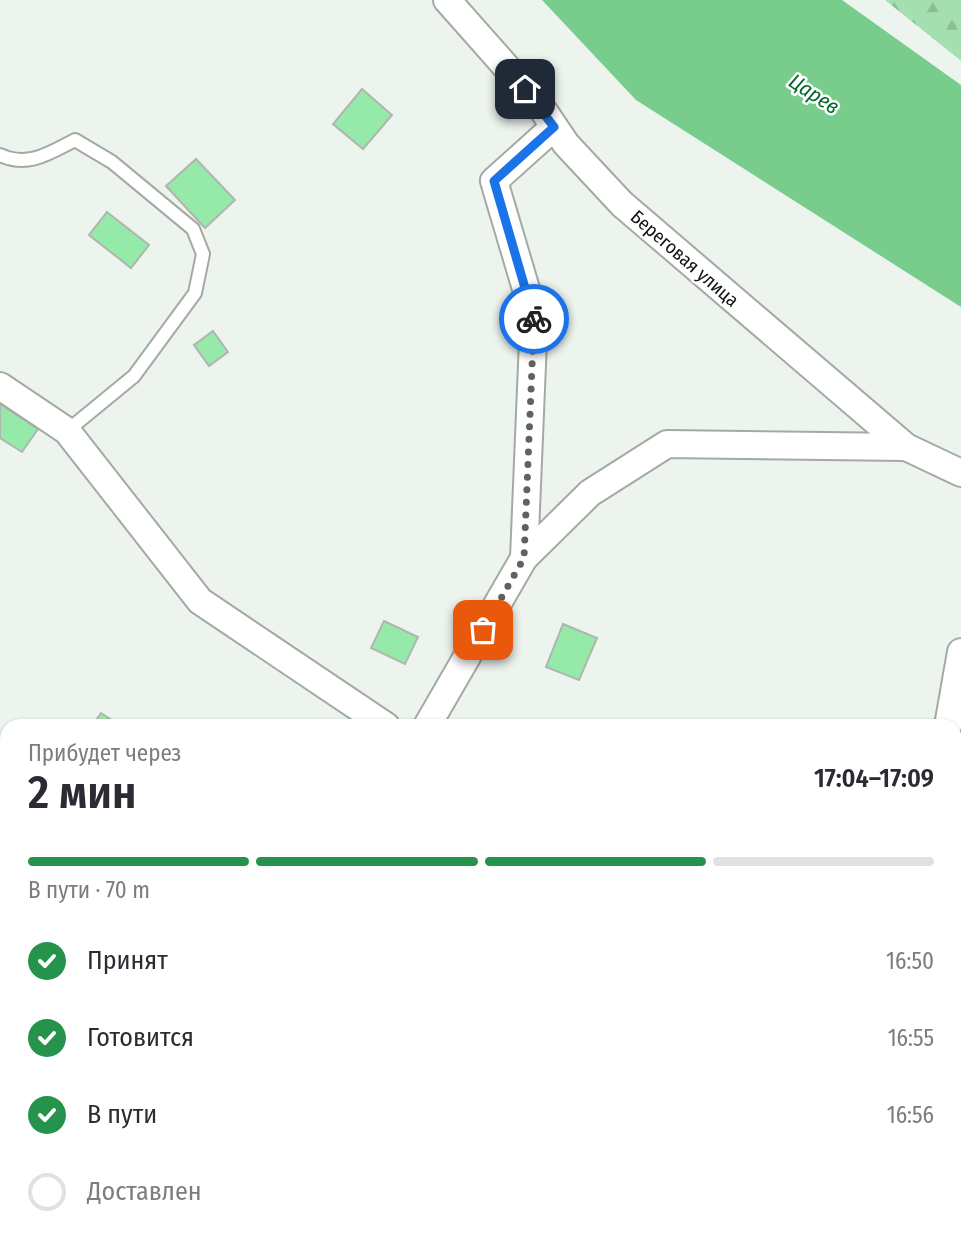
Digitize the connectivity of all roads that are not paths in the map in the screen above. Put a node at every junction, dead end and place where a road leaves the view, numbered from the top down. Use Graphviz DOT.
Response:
graph roads {
  1 [pos="447,0"];
  2 [pos="554,127"];
  3 [pos="0,155"];
  4 [pos="0,386"];
  5 [pos="66,432"];
  6 [pos="906,447"];
  7 [pos="961,473"];
  8 [pos="524,558"];
  9 [pos="961,652"];
  10 [pos="376,719"];
  11 [pos="431,719"];
  12 [pos="949,719"];
  1 -- 2 [label="street, Береговая улица"];
  2 -- 6 [label="street, Береговая улица"];
  2 -- 8 [label="street"];
  3 -- 5 [label="lane"];
  4 -- 5 [label="street"];
  5 -- 10 [label="street"];
  6 -- 7 [label="street, Береговая улица"];
  6 -- 8 [label="street"];
  8 -- 11 [label="street"];
  9 -- 12 [label="street"];
}
